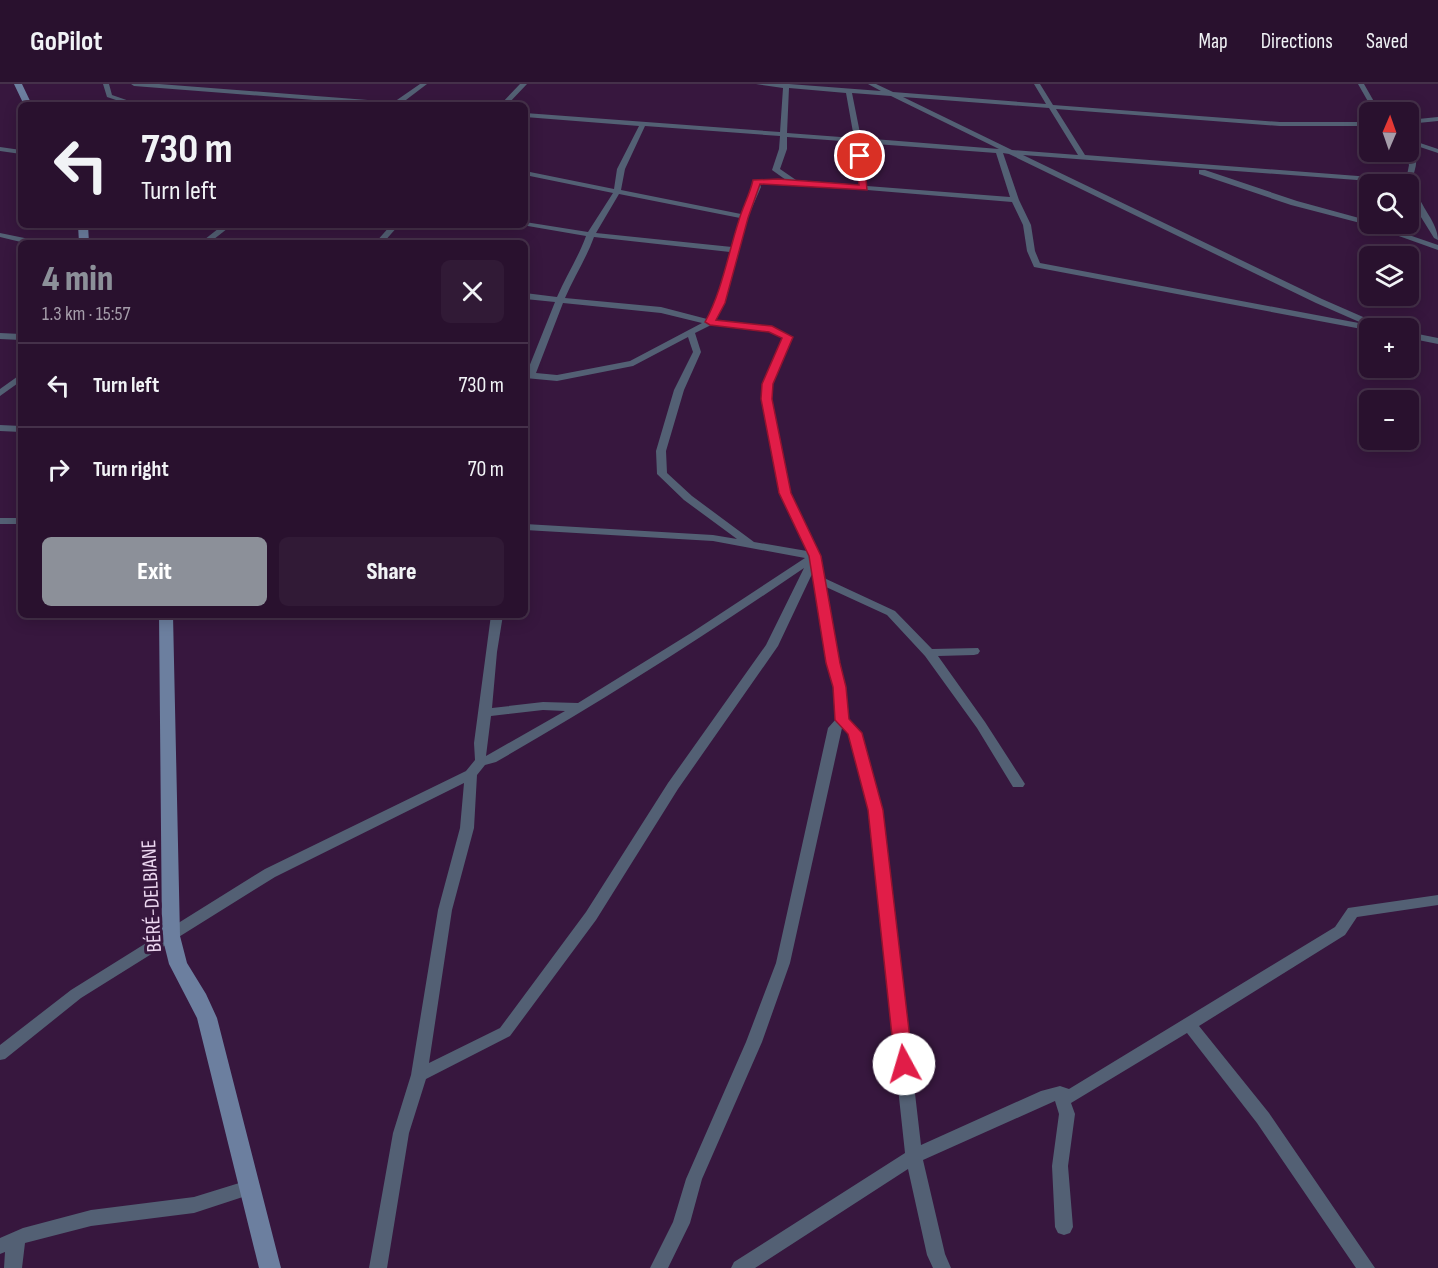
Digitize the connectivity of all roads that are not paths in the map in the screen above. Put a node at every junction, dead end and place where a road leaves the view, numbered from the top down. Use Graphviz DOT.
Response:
graph roads {
  1 [pos="18,84"];
  2 [pos="106,84"];
  3 [pos="134,84"];
  4 [pos="244,84"];
  5 [pos="424,84"];
  6 [pos="524,84"];
  7 [pos="759,84"];
  8 [pos="871,84"];
  9 [pos="1037,84"];
  10 [pos="1361,84"];
  11 [pos="786,85"];
  12 [pos="235,92"];
  13 [pos="849,92"];
  14 [pos="894,95"];
  15 [pos="109,96"];
  16 [pos="27,102"];
  17 [pos="104,102"];
  18 [pos="128,102"];
  19 [pos="358,102"];
  20 [pos="399,102"];
  21 [pos="506,102"];
  22 [pos="1371,102"];
  23 [pos="1049,106"];
  24 [pos="528,115"];
  25 [pos="1438,119"];
  26 [pos="1419,121"];
  27 [pos="643,124"];
  28 [pos="1359,124"];
  29 [pos="784,135"];
  30 [pos="858,140"];
  31 [pos="1419,145"];
  32 [pos="0,149"];
  33 [pos="1010,150"];
  34 [pos="1438,151"];
  35 [pos="18,152"];
  36 [pos="1082,156"];
  37 [pos="1188,167"];
  38 [pos="528,174"];
  39 [pos="1359,178"];
  40 [pos="795,182"];
  41 [pos="864,188"];
  42 [pos="617,192"];
  43 [pos="1015,200"];
  44 [pos="1419,207"];
  45 [pos="744,218"];
  46 [pos="1359,220"];
  47 [pos="528,224"];
  48 [pos="224,228"];
  49 [pos="392,228"];
  50 [pos="591,234"];
  51 [pos="1400,234"];
  52 [pos="0,235"];
  53 [pos="1438,238"];
  54 [pos="22,240"];
  55 [pos="208,240"];
  56 [pos="382,240"];
  57 [pos="1438,248"];
  58 [pos="736,250"];
  59 [pos="528,296"];
  60 [pos="559,300"];
  61 [pos="1359,318"];
  62 [pos="710,322"];
  63 [pos="1359,325"];
  64 [pos="692,333"];
  65 [pos="0,336"];
  66 [pos="18,337"];
  67 [pos="1419,337"];
  68 [pos="1438,340"];
  69 [pos="528,374"];
  70 [pos="528,376"];
  71 [pos="18,379"];
  72 [pos="0,393"];
  73 [pos="0,428"];
  74 [pos="18,429"];
  75 [pos="0,521"];
  76 [pos="18,521"];
  77 [pos="528,525"];
  78 [pos="753,545"];
  79 [pos="815,556"];
  80 [pos="819,580"];
  81 [pos="166,618"];
  82 [pos="496,618"];
  83 [pos="974,651"];
  84 [pos="929,653"];
  85 [pos="581,707"];
  86 [pos="485,713"];
  87 [pos="842,720"];
  88 [pos="481,761"];
  89 [pos="471,774"];
  90 [pos="1018,784"];
  91 [pos="1438,900"];
  92 [pos="171,936"];
  93 [pos="1189,1025"];
  94 [pos="0,1054"];
  95 [pos="419,1075"];
  96 [pos="1060,1093"];
  97 [pos="914,1156"];
  98 [pos="249,1188"];
  99 [pos="1064,1227"];
  100 [pos="8,1243"];
  101 [pos="13,1268"];
  102 [pos="270,1268"];
  103 [pos="378,1268"];
  104 [pos="658,1268"];
  105 [pos="740,1268"];
  106 [pos="942,1268"];
  107 [pos="1366,1268"];
  1 -- 16 [label="street"];
  2 -- 15 [label="street"];
  3 -- 12 [label="street"];
  4 -- 12 [label="street"];
  5 -- 20 [label="street"];
  6 -- 21 [label="street"];
  7 -- 11 [label="street"];
  8 -- 14 [label="street"];
  9 -- 23 [label="street"];
  10 -- 22 [label="street"];
  11 -- 13 [label="street"];
  11 -- 29 [label="street"];
  12 -- 19 [label="street"];
  13 -- 14 [label="street"];
  13 -- 30 [label="street"];
  14 -- 23 [label="street"];
  14 -- 33 [label="street"];
  15 -- 17 [label="street"];
  15 -- 18 [label="street"];
  23 -- 28 [label="street"];
  23 -- 36 [label="street"];
  24 -- 27 [label="street"];
  25 -- 26 [label="street"];
  27 -- 29 [label="street"];
  27 -- 42 [label="street"];
  29 -- 30 [label="street"];
  29 -- 40 [label="street"];
  30 -- 33 [label="street"];
  30 -- 41 [label="street"];
  31 -- 34 [label="street"];
  32 -- 35 [label="street"];
  33 -- 36 [label="street"];
  33 -- 43 [label="street"];
  33 -- 61 [label="street"];
  36 -- 37 [label="street"];
  37 -- 39 [label="street"];
  37 -- 46 [label="street"];
  38 -- 42 [label="street"];
  40 -- 41 [label="street"];
  40 -- 45 [label="street"];
  41 -- 43 [label="street"];
  42 -- 45 [label="street"];
  42 -- 50 [label="street"];
  43 -- 63 [label="street"];
  44 -- 53 [label="street"];
  45 -- 58 [label="street"];
  47 -- 50 [label="street"];
  48 -- 55 [label="street"];
  49 -- 56 [label="street"];
  50 -- 58 [label="street"];
  50 -- 60 [label="street"];
  51 -- 57 [label="street"];
  52 -- 54 [label="street"];
  58 -- 62 [label="street"];
  59 -- 60 [label="street"];
  60 -- 62 [label="street"];
  60 -- 69 [label="street"];
  62 -- 64 [label="street"];
  62 -- 79 [label="street"];
  64 -- 70 [label="street"];
  64 -- 78 [label="street"];
  65 -- 66 [label="street"];
  67 -- 68 [label="street"];
  71 -- 72 [label="street"];
  73 -- 74 [label="street"];
  75 -- 76 [label="street"];
  77 -- 78 [label="street"];
  78 -- 79 [label="street"];
  79 -- 80 [label="street"];
  79 -- 85 [label="street"];
  79 -- 95 [label="street"];
  80 -- 84 [label="street"];
  80 -- 87 [label="street"];
  81 -- 92 [label="street, BÉRÉ-DELBIANE"];
  82 -- 86 [label="street"];
  83 -- 84 [label="street"];
  84 -- 90 [label="street"];
  85 -- 86 [label="street"];
  85 -- 88 [label="street"];
  86 -- 88 [label="street"];
  87 -- 97 [label="street"];
  87 -- 104 [label="street"];
  88 -- 89 [label="street"];
  89 -- 92 [label="street"];
  89 -- 95 [label="street"];
  91 -- 93 [label="street"];
  92 -- 94 [label="street"];
  92 -- 98 [label="street, BÉRÉ-DELBIANE"];
  93 -- 96 [label="street"];
  93 -- 107 [label="street"];
  95 -- 103 [label="street"];
  96 -- 97 [label="street"];
  96 -- 99 [label="street"];
  97 -- 105 [label="street"];
  97 -- 106 [label="street"];
  98 -- 100 [label="street"];
  98 -- 102 [label="street, BÉRÉ-DELBIANE"];
  100 -- 101 [label="street"];
}
